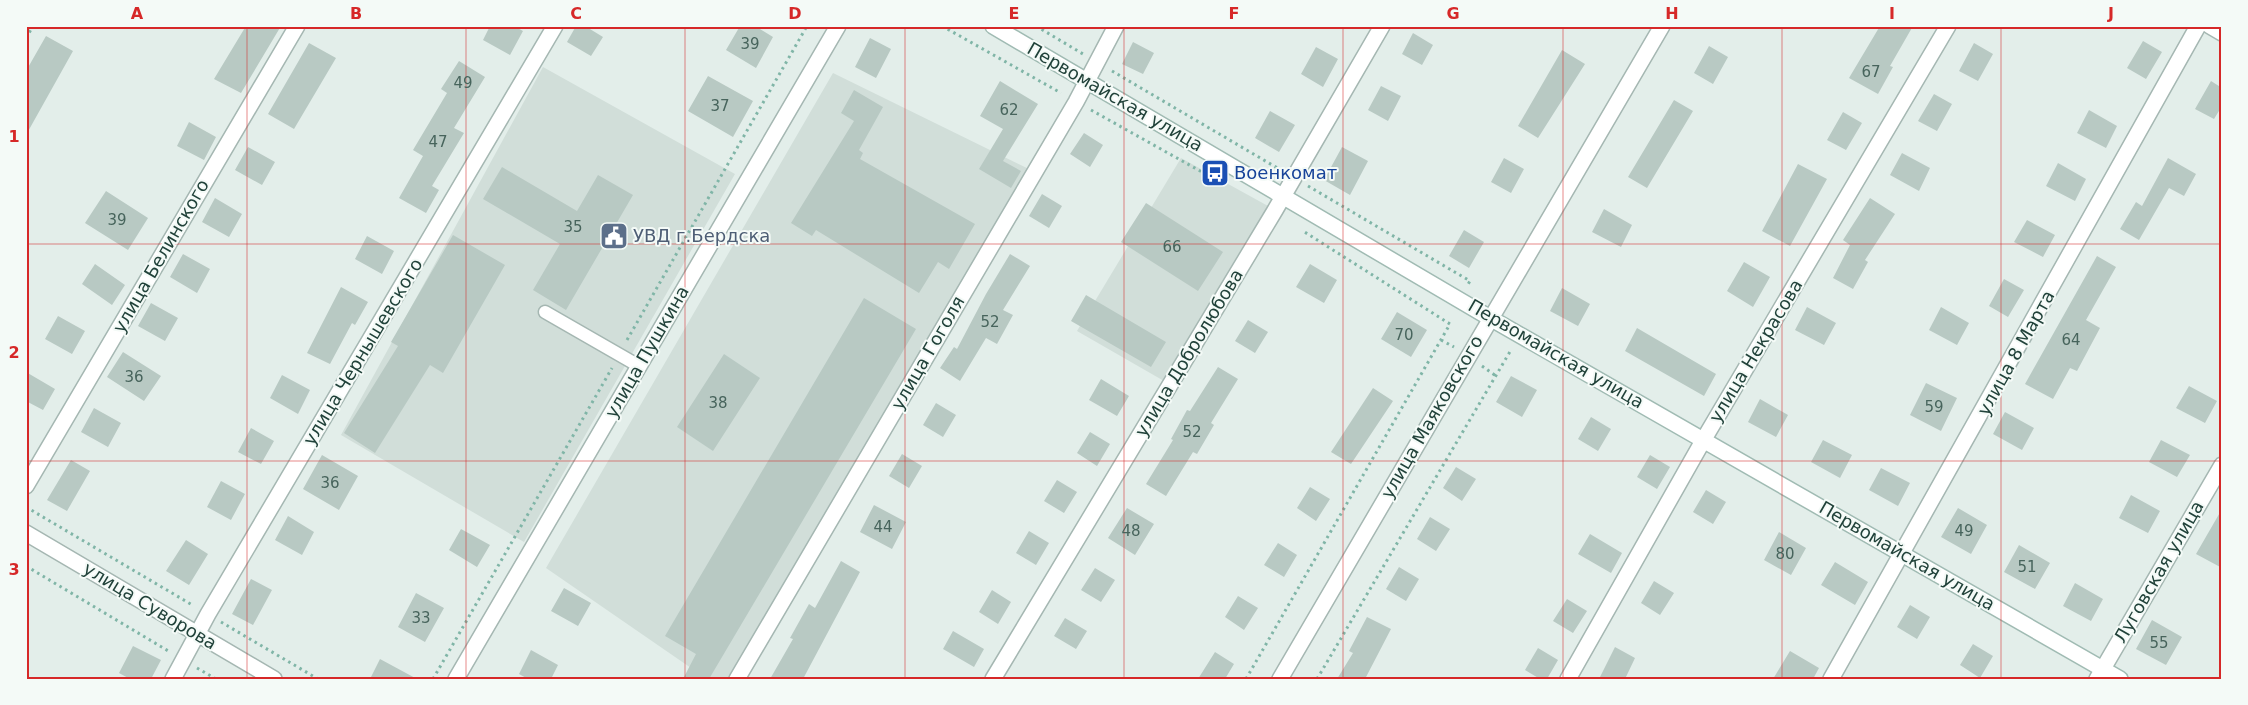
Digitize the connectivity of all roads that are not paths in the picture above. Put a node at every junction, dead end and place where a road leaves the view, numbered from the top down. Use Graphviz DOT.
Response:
graph roads {
  1 [pos="297,26"];
  2 [pos="555,26"];
  3 [pos="838,26"];
  4 [pos="993,26"];
  5 [pos="1116,26"];
  6 [pos="1382,26"];
  7 [pos="1662,26"];
  8 [pos="1948,26"];
  9 [pos="2198,26"];
  10 [pos="2210,26"];
  11 [pos="2222,33"];
  12 [pos="1086,80"];
  13 [pos="1283,195"];
  14 [pos="545,312"];
  15 [pos="1490,318"];
  16 [pos="639,366"];
  17 [pos="1704,439"];
  18 [pos="2222,465"];
  19 [pos="26,486"];
  20 [pos="26,533"];
  21 [pos="1904,554"];
  22 [pos="197,635"];
  23 [pos="2100,674"];
  24 [pos="173,679"];
  25 [pos="274,679"];
  26 [pos="456,679"];
  27 [pos="737,679"];
  28 [pos="993,679"];
  29 [pos="1280,679"];
  30 [pos="1568,679"];
  31 [pos="1831,679"];
  32 [pos="2120,679"];
  1 -- 19 [label="street, улица Белинского"];
  2 -- 22 [label="street, улица Чернышевского"];
  3 -- 16 [label="street, улица Пушкина"];
  4 -- 12 [label="street, Первомайская улица"];
  5 -- 12 [label="street, улица Гоголя"];
  6 -- 13 [label="street, улица Добролюбова"];
  7 -- 15 [label="street, улица Маяковского"];
  8 -- 17 [label="street, улица Некрасова"];
  9 -- 21 [label="street, улица 8 Марта"];
  10 -- 11 [label="street"];
  12 -- 13 [label="street, Первомайская улица"];
  12 -- 27 [label="street, улица Гоголя"];
  13 -- 15 [label="street, Первомайская улица"];
  13 -- 28 [label="street, улица Добролюбова"];
  14 -- 16 [label="lane"];
  15 -- 17 [label="street, Первомайская улица"];
  15 -- 29 [label="street, улица Маяковского"];
  16 -- 26 [label="street, улица Пушкина"];
  17 -- 21 [label="street, Первомайская улица"];
  17 -- 30 [label="street, улица Некрасова"];
  18 -- 23 [label="street, Луговская улица"];
  20 -- 22 [label="street, улица Суворова"];
  21 -- 23 [label="street, Первомайская улица"];
  21 -- 31 [label="street, улица 8 Марта"];
  22 -- 24 [label="street, улица Чернышевского"];
  22 -- 25 [label="street, улица Суворова"];
  23 -- 32 [label="street, Первомайская улица"];
}
